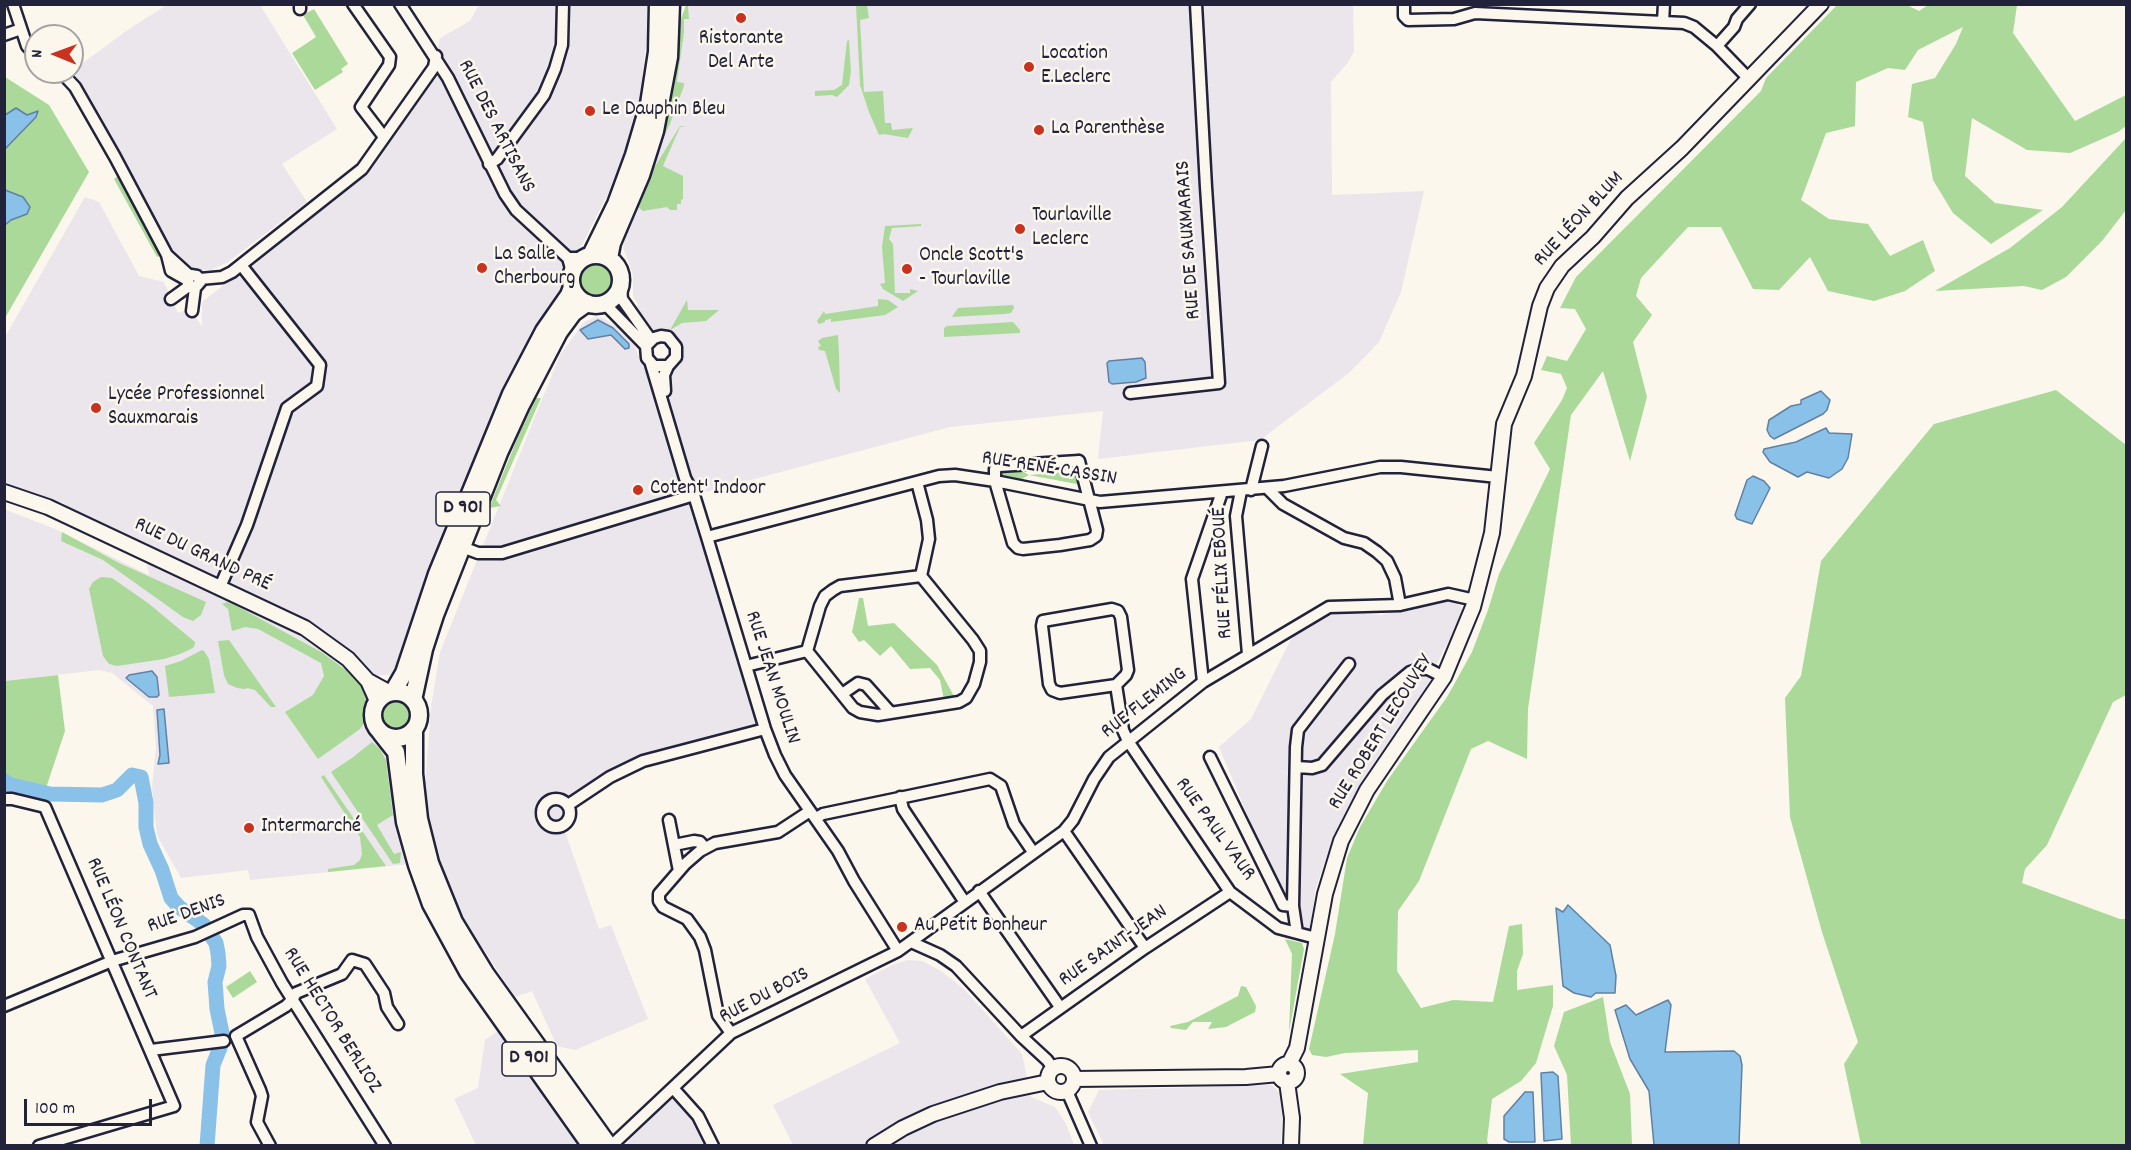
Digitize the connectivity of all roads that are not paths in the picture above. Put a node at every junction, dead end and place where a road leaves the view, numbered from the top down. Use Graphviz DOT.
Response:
graph roads {
  1 [pos="13,4"];
  2 [pos="353,4"];
  3 [pos="400,4"];
  4 [pos="563,4"];
  5 [pos="658,4"];
  6 [pos="671,4"];
  7 [pos="1196,4"];
  8 [pos="1404,4"];
  9 [pos="1562,4"];
  10 [pos="1664,4"];
  11 [pos="1750,4"];
  12 [pos="1821,4"];
  13 [pos="1475,9"];
  14 [pos="1563,16"];
  15 [pos="1663,22"];
  16 [pos="21,29"];
  17 [pos="4,34"];
  18 [pos="24,38"];
  19 [pos="1717,46"];
  20 [pos="436,56"];
  21 [pos="1749,79"];
  22 [pos="72,84"];
  23 [pos="384,137"];
  24 [pos="489,164"];
  25 [pos="609,258"];
  26 [pos="240,265"];
  27 [pos="577,266"];
  28 [pos="192,282"];
  29 [pos="621,287"];
  30 [pos="171,299"];
  31 [pos="587,303"];
  32 [pos="605,304"];
  33 [pos="192,311"];
  34 [pos="649,343"];
  35 [pos="651,364"];
  36 [pos="668,366"];
  37 [pos="1130,393"];
  38 [pos="1262,446"];
  39 [pos="1498,477"];
  40 [pos="995,481"];
  41 [pos="916,482"];
  42 [pos="1268,488"];
  43 [pos="1246,490"];
  44 [pos="4,492"];
  45 [pos="1222,492"];
  46 [pos="690,496"];
  47 [pos="1089,500"];
  48 [pos="1217,508"];
  49 [pos="1236,508"];
  50 [pos="707,537"];
  51 [pos="470,550"];
  52 [pos="921,576"];
  53 [pos="220,587"];
  54 [pos="1475,600"];
  55 [pos="1400,605"];
  56 [pos="807,651"];
  57 [pos="1248,654"];
  58 [pos="1349,664"];
  59 [pos="746,666"];
  60 [pos="1444,676"];
  61 [pos="1203,682"];
  62 [pos="1116,685"];
  63 [pos="842,694"];
  64 [pos="387,695"];
  65 [pos="413,700"];
  66 [pos="891,713"];
  67 [pos="765,729"];
  68 [pos="414,730"];
  69 [pos="381,733"];
  70 [pos="1128,741"];
  71 [pos="1210,757"];
  72 [pos="1297,767"];
  73 [pos="900,797"];
  74 [pos="4,799"];
  75 [pos="568,805"];
  76 [pos="813,814"];
  77 [pos="669,820"];
  78 [pos="1064,831"];
  79 [pos="674,845"];
  80 [pos="705,848"];
  81 [pos="1033,852"];
  82 [pos="679,871"];
  83 [pos="979,891"];
  84 [pos="1230,892"];
  85 [pos="964,901"];
  86 [pos="1293,906"];
  87 [pos="249,915"];
  88 [pos="1297,933"];
  89 [pos="1316,938"];
  90 [pos="911,942"];
  91 [pos="1145,948"];
  92 [pos="898,951"];
  93 [pos="112,961"];
  94 [pos="292,1000"];
  95 [pos="4,1006"];
  96 [pos="1060,1007"];
  97 [pos="398,1024"];
  98 [pos="731,1033"];
  99 [pos="1021,1036"];
  100 [pos="221,1041"];
  101 [pos="151,1050"];
  102 [pos="1285,1073"];
  103 [pos="1050,1075"];
  104 [pos="1071,1085"];
  105 [pos="673,1088"];
  106 [pos="39,1145"];
  107 [pos="270,1146"];
  108 [pos="385,1146"];
  109 [pos="591,1146"];
  110 [pos="610,1146"];
  111 [pos="713,1146"];
  112 [pos="874,1146"];
  113 [pos="1091,1146"];
  114 [pos="1291,1146"];
  1 -- 16 [label="street"];
  2 -- 23 [label="street"];
  3 -- 20 [label="street, RUE DES ARTISANS"];
  4 -- 24 [label="street"];
  5 -- 27 [label="main road, D 901"];
  6 -- 25 [label="main road"];
  7 -- 37 [label="street, RUE DE SAUXMARAIS"];
  8 -- 13 [label="street"];
  9 -- 14 [label="street"];
  10 -- 15 [label="street"];
  11 -- 19 [label="street"];
  12 -- 21 [label="street, RUE LÉON BLUM"];
  13 -- 14 [label="street"];
  14 -- 15 [label="street"];
  15 -- 19 [label="street"];
  16 -- 17 [label="street"];
  16 -- 18 [label="street"];
  19 -- 21 [label="street"];
  20 -- 23 [label="street"];
  20 -- 24 [label="street, RUE DES ARTISANS"];
  21 -- 39 [label="street, RUE LÉON BLUM"];
  22 -- 28 [label="street"];
  23 -- 26 [label="street"];
  24 -- 27 [label="street, RUE DES ARTISANS"];
  25 -- 27 [label="main road"];
  25 -- 29 [label="main road"];
  26 -- 28 [label="street"];
  26 -- 53 [label="street"];
  27 -- 31 [label="main road"];
  27 -- 64 [label="main road, D 901"];
  28 -- 30 [label="street"];
  28 -- 33 [label="street"];
  29 -- 32 [label="main road"];
  29 -- 34 [label="street, RUE JEAN MOULIN"];
  31 -- 32 [label="main road"];
  31 -- 51 [label="main road, D 901"];
  32 -- 34 [label="street, RUE JEAN MOULIN"];
  34 -- 35 [label="street, RUE JEAN MOULIN"];
  34 -- 36 [label="street, RUE JEAN MOULIN"];
  35 -- 36 [label="street"];
  35 -- 46 [label="street, RUE JEAN MOULIN"];
  36 -- 46 [label="street, RUE JEAN MOULIN"];
  38 -- 43 [label="street, RUE FÉLIX EBOUÉ"];
  39 -- 42 [label="street, RUE RENÉ CASSIN"];
  39 -- 54 [label="street, RUE LÉON BLUM"];
  40 -- 41 [label="street, RUE RENÉ CASSIN"];
  40 -- 47 [label="street, RUE RENÉ CASSIN"];
  40 -- 47 [label="street"];
  40 -- 47 [label="street"];
  41 -- 50 [label="street, RUE RENÉ CASSIN"];
  41 -- 52 [label="street"];
  42 -- 43 [label="street, RUE RENÉ CASSIN"];
  42 -- 55 [label="street"];
  43 -- 45 [label="street, RUE RENÉ CASSIN"];
  43 -- 49 [label="street, RUE FÉLIX EBOUÉ"];
  44 -- 53 [label="street, RUE DU GRAND PRÉ"];
  45 -- 47 [label="street, RUE RENÉ CASSIN"];
  45 -- 48 [label="street"];
  46 -- 50 [label="street, RUE JEAN MOULIN"];
  46 -- 51 [label="street"];
  48 -- 49 [label="street"];
  48 -- 61 [label="street"];
  49 -- 57 [label="street, RUE FÉLIX EBOUÉ"];
  50 -- 59 [label="street, RUE JEAN MOULIN"];
  51 -- 65 [label="main road, D 901"];
  52 -- 56 [label="street"];
  52 -- 66 [label="street"];
  53 -- 64 [label="street, RUE DU GRAND PRÉ"];
  54 -- 55 [label="street, RUE FLEMING"];
  54 -- 60 [label="street, RUE ROBERT LECOUVEY"];
  55 -- 57 [label="street, RUE FLEMING"];
  56 -- 59 [label="street"];
  56 -- 63 [label="street"];
  57 -- 61 [label="street, RUE FLEMING"];
  58 -- 72 [label="street"];
  59 -- 67 [label="street, RUE JEAN MOULIN"];
  60 -- 72 [label="street"];
  60 -- 89 [label="street, RUE ROBERT LECOUVEY"];
  61 -- 70 [label="street, RUE FLEMING"];
  62 -- 62 [label="street"];
  62 -- 70 [label="street, RUE PAUL VAUR"];
  63 -- 66 [label="street"];
  63 -- 66 [label="street"];
  64 -- 65 [label="main road"];
  64 -- 69 [label="main road"];
  65 -- 68 [label="main road"];
  67 -- 75 [label="street"];
  67 -- 76 [label="street, RUE JEAN MOULIN"];
  68 -- 69 [label="main road"];
  68 -- 110 [label="main road, D 901"];
  69 -- 109 [label="main road, D 901"];
  70 -- 78 [label="street, RUE FLEMING"];
  70 -- 84 [label="street, RUE PAUL VAUR"];
  71 -- 86 [label="street"];
  72 -- 86 [label="street"];
  73 -- 76 [label="street"];
  73 -- 81 [label="street"];
  73 -- 85 [label="street"];
  74 -- 93 [label="street, RUE LÉON CONTANT"];
  76 -- 80 [label="street"];
  76 -- 92 [label="street, RUE JEAN MOULIN"];
  77 -- 79 [label="street"];
  78 -- 81 [label="street, RUE FLEMING"];
  78 -- 91 [label="street"];
  79 -- 80 [label="street"];
  79 -- 82 [label="street"];
  80 -- 82 [label="street"];
  81 -- 83 [label="street, RUE FLEMING"];
  82 -- 98 [label="street"];
  83 -- 85 [label="street, RUE FLEMING"];
  83 -- 96 [label="street"];
  84 -- 88 [label="street, RUE PAUL VAUR"];
  84 -- 91 [label="street, RUE SAINT-JEAN"];
  85 -- 90 [label="street, RUE FLEMING"];
  86 -- 88 [label="street"];
  87 -- 93 [label="street, RUE DENIS"];
  87 -- 94 [label="street, RUE HECTOR BERLIOZ"];
  88 -- 89 [label="street, RUE PAUL VAUR"];
  89 -- 102 [label="street, RUE ROBERT LECOUVEY"];
  90 -- 92 [label="street, RUE FLEMING"];
  90 -- 99 [label="street"];
  91 -- 96 [label="street, RUE SAINT-JEAN"];
  92 -- 98 [label="street, RUE DU BOIS"];
  93 -- 95 [label="street, RUE DENIS"];
  93 -- 101 [label="street, RUE LÉON CONTANT"];
  94 -- 97 [label="street"];
  94 -- 107 [label="street"];
  94 -- 108 [label="street, RUE HECTOR BERLIOZ"];
  96 -- 99 [label="street, RUE SAINT-JEAN"];
  98 -- 105 [label="street, RUE DU BOIS"];
  99 -- 103 [label="street"];
  100 -- 101 [label="street"];
  101 -- 106 [label="street, RUE LÉON CONTANT"];
  102 -- 104 [label="street"];
  102 -- 114 [label="street"];
  103 -- 104 [label="street"];
  103 -- 104 [label="street"];
  103 -- 112 [label="street"];
  104 -- 113 [label="street"];
  105 -- 110 [label="street, RUE DU BOIS"];
  105 -- 111 [label="street"];
}
